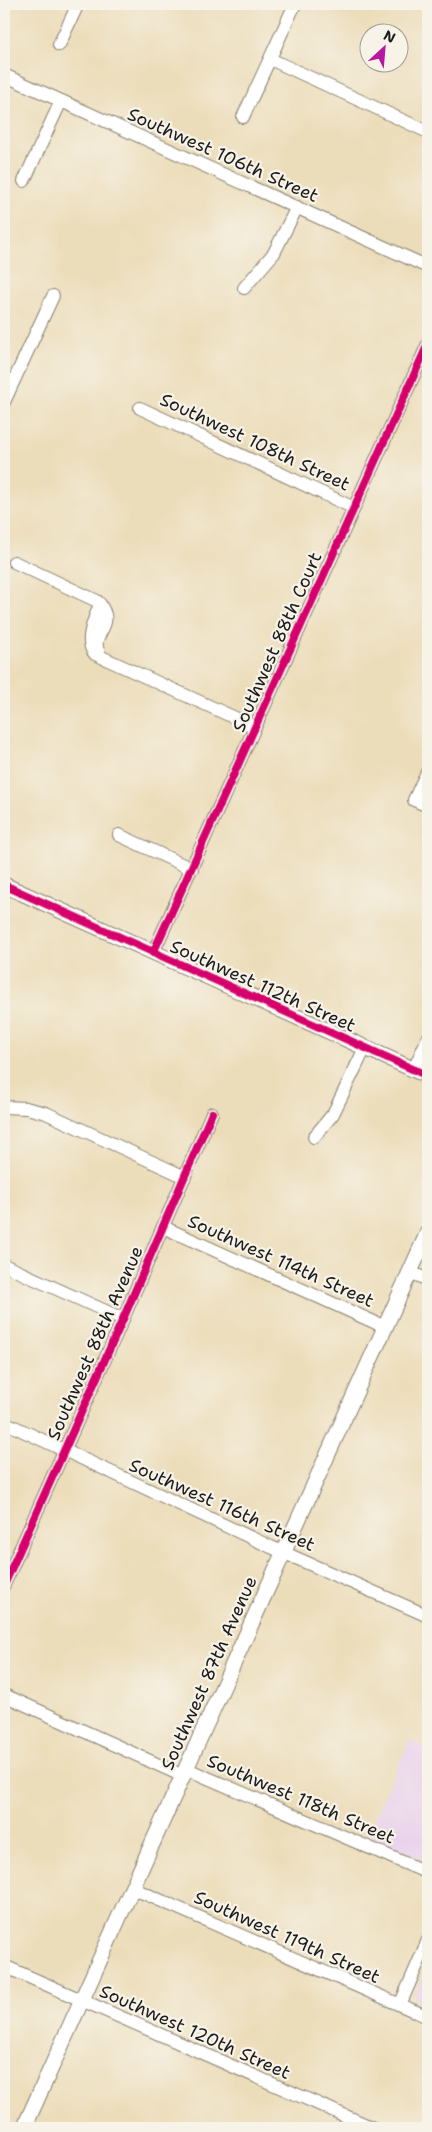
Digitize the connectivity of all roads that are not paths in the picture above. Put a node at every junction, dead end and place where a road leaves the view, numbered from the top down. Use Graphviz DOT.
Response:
graph roads {
  1 [pos="78,4"];
  2 [pos="295,4"];
  3 [pos="59,45"];
  4 [pos="270,59"];
  5 [pos="4,75"];
  6 [pos="60,101"];
  7 [pos="243,117"];
  8 [pos="428,132"];
  9 [pos="24,181"];
  10 [pos="297,207"];
  11 [pos="428,267"];
  12 [pos="244,288"];
  13 [pos="54,296"];
  14 [pos="428,344"];
  15 [pos="4,402"];
  16 [pos="140,408"];
  17 [pos="354,508"];
  18 [pos="14,562"];
  19 [pos="256,727"];
  20 [pos="428,770"];
  21 [pos="428,806"];
  22 [pos="119,835"];
  23 [pos="192,869"];
  24 [pos="4,885"];
  25 [pos="153,953"];
  26 [pos="428,1038"];
  27 [pos="365,1048"];
  28 [pos="414,1069"];
  29 [pos="428,1076"];
  30 [pos="4,1107"];
  31 [pos="212,1113"];
  32 [pos="314,1137"];
  33 [pos="186,1176"];
  34 [pos="163,1227"];
  35 [pos="428,1232"];
  36 [pos="4,1265"];
  37 [pos="410,1272"];
  38 [pos="428,1280"];
  39 [pos="123,1319"];
  40 [pos="385,1327"];
  41 [pos="4,1422"];
  42 [pos="64,1451"];
  43 [pos="284,1552"];
  44 [pos="4,1585"];
  45 [pos="428,1616"];
  46 [pos="4,1694"];
  47 [pos="185,1773"];
  48 [pos="428,1873"];
  49 [pos="132,1888"];
  50 [pos="428,1940"];
  51 [pos="4,1966"];
  52 [pos="82,2001"];
  53 [pos="400,2005"];
  54 [pos="428,2017"];
  55 [pos="24,2128"];
  56 [pos="373,2128"];
  1 -- 3 [label="street"];
  2 -- 4 [label="street"];
  4 -- 7 [label="street"];
  4 -- 8 [label="street"];
  5 -- 6 [label="street, Southwest 106th Street"];
  6 -- 9 [label="street"];
  6 -- 10 [label="street, Southwest 106th Street"];
  10 -- 11 [label="street, Southwest 106th Street"];
  10 -- 12 [label="street"];
  13 -- 15 [label="street"];
  14 -- 17 [label="street, Southwest 88th Court"];
  16 -- 17 [label="street, Southwest 108th Street"];
  17 -- 19 [label="street, Southwest 88th Court"];
  18 -- 19 [label="street"];
  19 -- 23 [label="street, Southwest 88th Court"];
  20 -- 21 [label="street"];
  22 -- 23 [label="street"];
  23 -- 25 [label="street, Southwest 88th Court"];
  24 -- 25 [label="main road, Southwest 112th Street"];
  25 -- 27 [label="main road, Southwest 112th Street"];
  26 -- 28 [label="street"];
  27 -- 28 [label="main road, Southwest 112th Street"];
  27 -- 32 [label="street"];
  28 -- 29 [label="main road, Southwest 112th Street"];
  30 -- 33 [label="street"];
  31 -- 33 [label="street, Southwest 88th Avenue"];
  33 -- 34 [label="street, Southwest 88th Avenue"];
  34 -- 39 [label="street, Southwest 88th Avenue"];
  34 -- 40 [label="street, Southwest 114th Street"];
  35 -- 37 [label="main road, Southwest 87th Avenue"];
  36 -- 39 [label="street"];
  37 -- 38 [label="street"];
  37 -- 40 [label="main road, Southwest 87th Avenue"];
  39 -- 42 [label="street, Southwest 88th Avenue"];
  40 -- 43 [label="main road, Southwest 87th Avenue"];
  41 -- 42 [label="street, Southwest 116th Street"];
  42 -- 43 [label="street, Southwest 116th Street"];
  42 -- 44 [label="street, Southwest 88th Avenue"];
  43 -- 45 [label="street, Southwest 116th Street"];
  43 -- 47 [label="main road, Southwest 87th Avenue"];
  46 -- 47 [label="street, Southwest 118th Street"];
  47 -- 48 [label="street, Southwest 118th Street"];
  47 -- 49 [label="main road, Southwest 87th Avenue"];
  49 -- 52 [label="main road, Southwest 87th Avenue"];
  49 -- 53 [label="street, Southwest 119th Street"];
  50 -- 53 [label="street"];
  51 -- 52 [label="street, Southwest 120th Street"];
  52 -- 55 [label="main road, Southwest 87th Avenue"];
  52 -- 56 [label="street, Southwest 120th Street"];
  53 -- 54 [label="street, Southwest 119th Street"];
}
